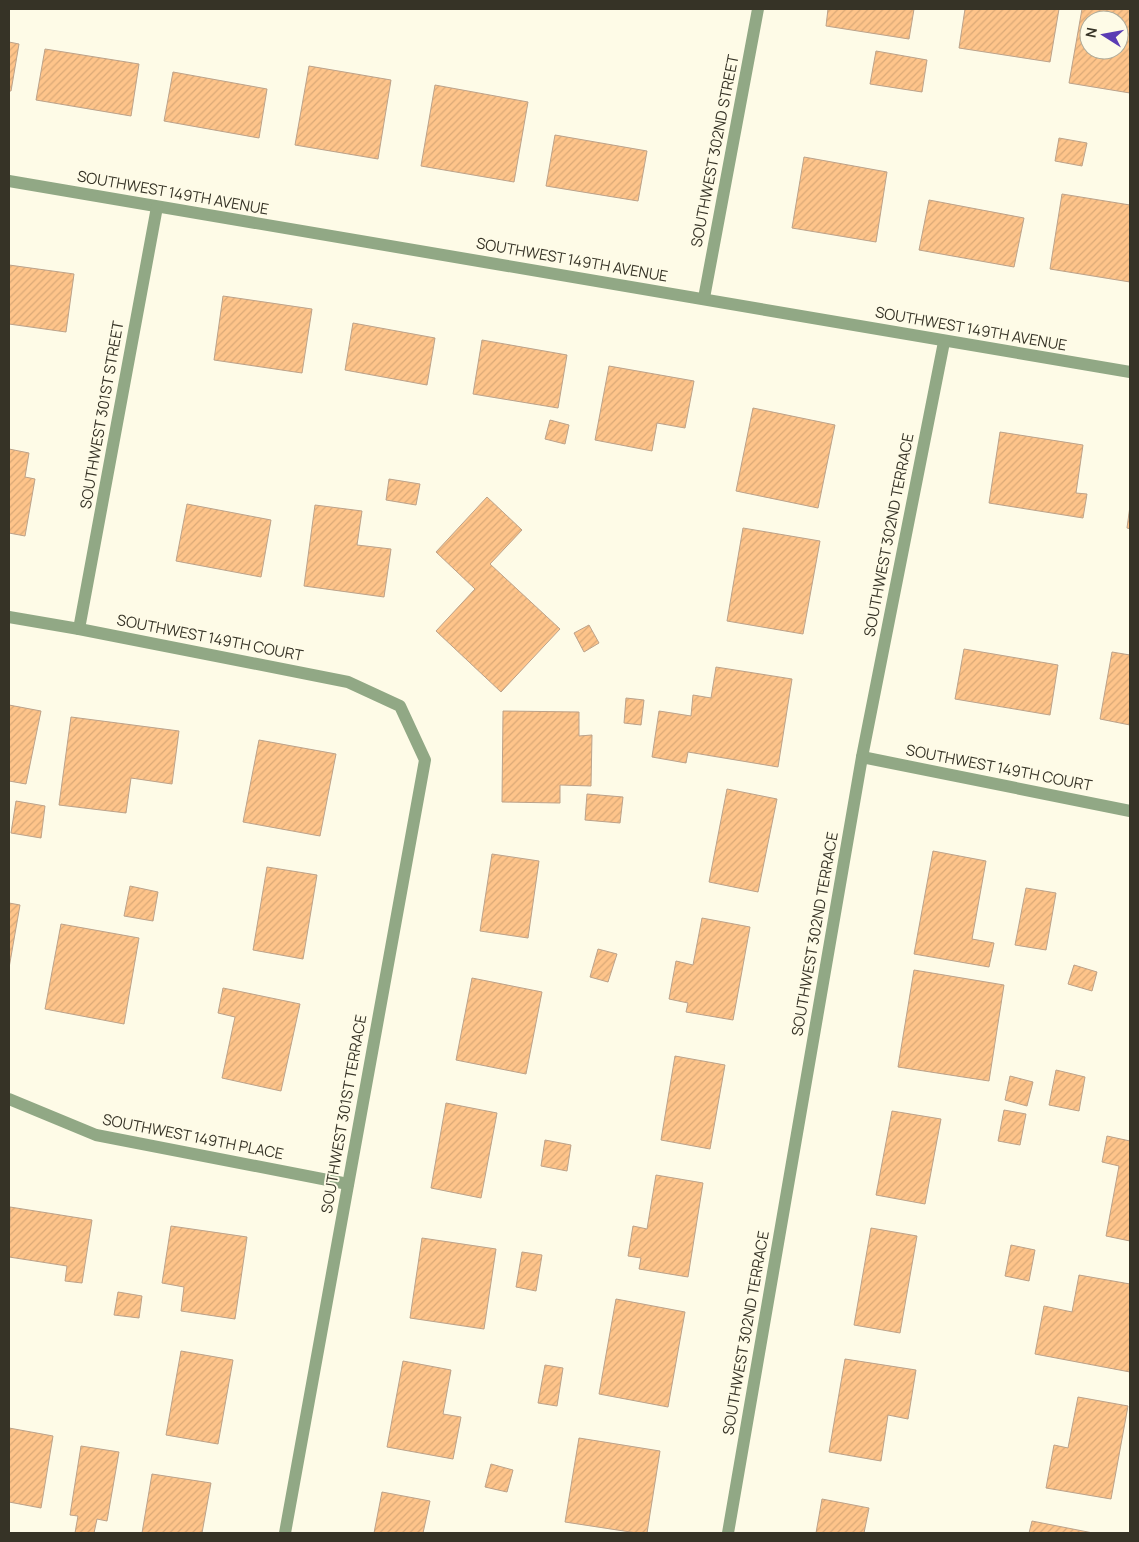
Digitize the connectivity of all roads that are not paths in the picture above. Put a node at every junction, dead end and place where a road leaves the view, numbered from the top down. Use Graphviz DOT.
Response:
graph roads {
  1 [pos="758,9"];
  2 [pos="9,181"];
  3 [pos="157,207"];
  4 [pos="704,298"];
  5 [pos="944,342"];
  6 [pos="1130,372"];
  7 [pos="9,617"];
  8 [pos="79,629"];
  9 [pos="400,706"];
  10 [pos="862,757"];
  11 [pos="1130,811"];
  12 [pos="9,1099"];
  13 [pos="348,1184"];
  14 [pos="285,1533"];
  15 [pos="728,1533"];
  1 -- 4 [label="street, SOUTHWEST 302ND STREET"];
  2 -- 3 [label="street, SOUTHWEST 149TH AVENUE"];
  3 -- 4 [label="street, SOUTHWEST 149TH AVENUE"];
  3 -- 8 [label="street, SOUTHWEST 301ST STREET"];
  4 -- 5 [label="street, SOUTHWEST 149TH AVENUE"];
  5 -- 6 [label="street, SOUTHWEST 149TH AVENUE"];
  5 -- 10 [label="street, SOUTHWEST 302ND TERRACE"];
  7 -- 8 [label="street, SOUTHWEST 149TH COURT"];
  8 -- 9 [label="street, SOUTHWEST 149TH COURT"];
  9 -- 13 [label="street, SOUTHWEST 301ST TERRACE"];
  10 -- 11 [label="street, SOUTHWEST 149TH COURT"];
  10 -- 15 [label="street, SOUTHWEST 302ND TERRACE"];
  12 -- 13 [label="street, SOUTHWEST 149TH PLACE"];
  13 -- 14 [label="street, SOUTHWEST 301ST TERRACE"];
}
